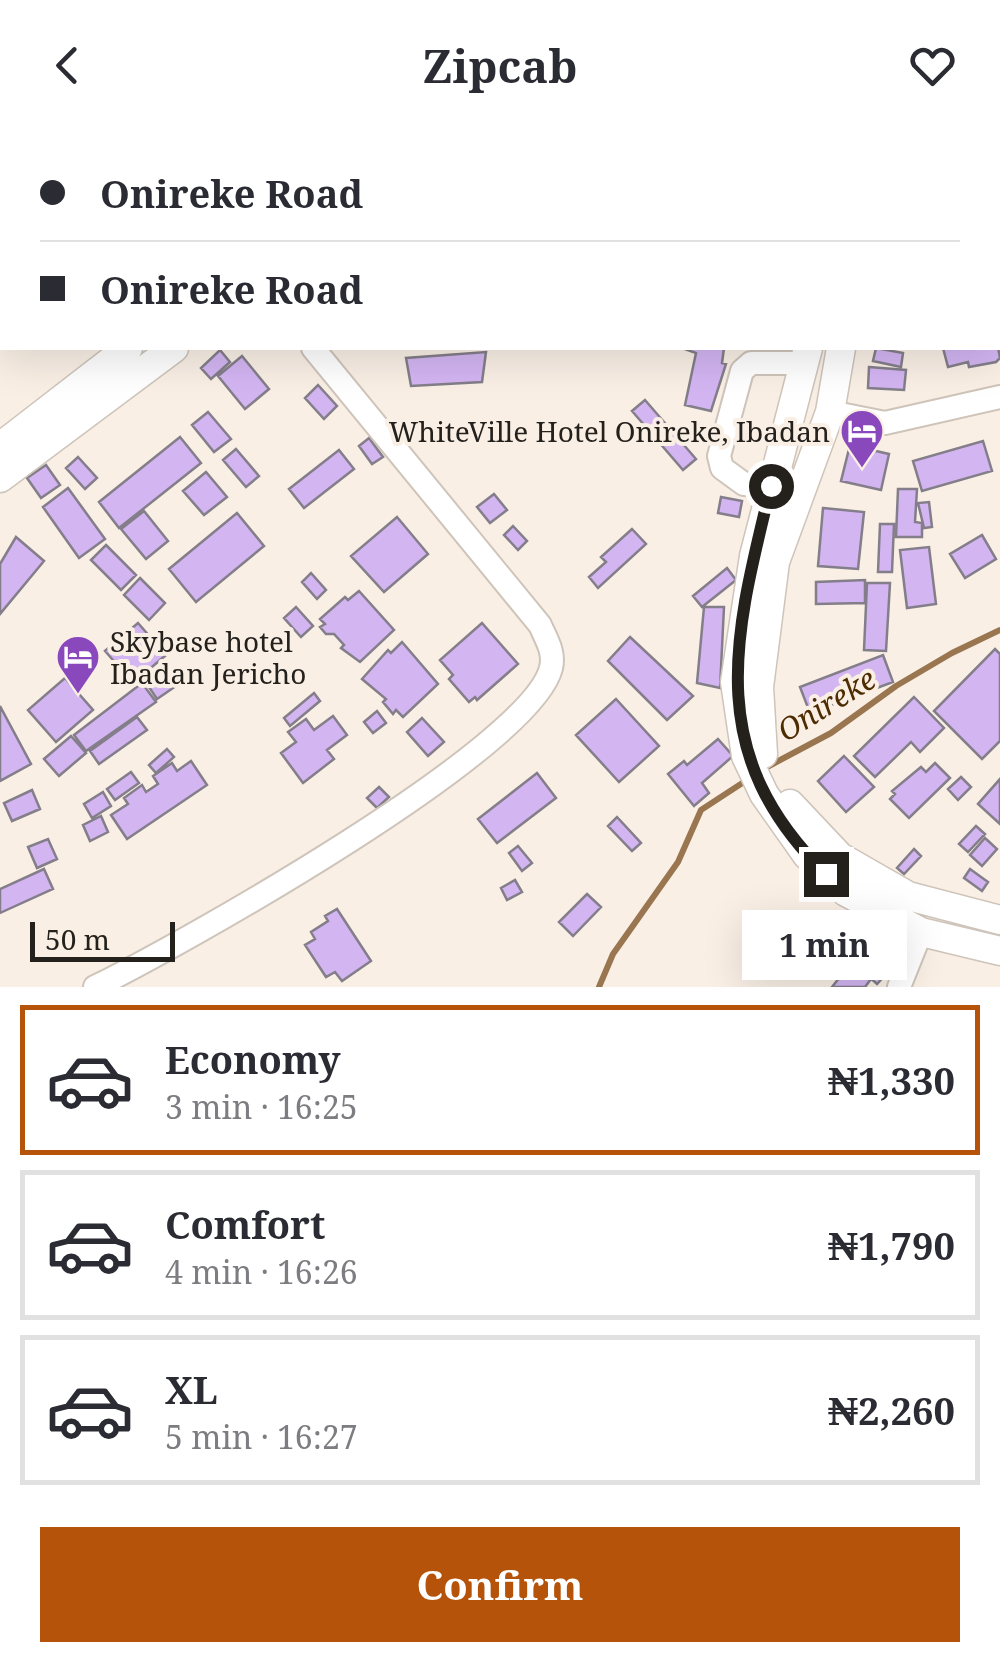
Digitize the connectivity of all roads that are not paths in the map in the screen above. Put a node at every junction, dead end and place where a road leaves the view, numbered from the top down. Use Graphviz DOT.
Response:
graph roads {
  1 [pos="125,350"];
  2 [pos="171,350"];
  3 [pos="315,350"];
  4 [pos="842,350"];
  5 [pos="806,356"];
  6 [pos="1000,396"];
  7 [pos="830,412"];
  8 [pos="0,446"];
  9 [pos="0,478"];
  10 [pos="771,486"];
  11 [pos="765,559"];
  12 [pos="761,771"];
  13 [pos="1000,920"];
  14 [pos="921,932"];
  15 [pos="1000,951"];
  16 [pos="95,987"];
  17 [pos="900,987"];
  1 -- 8 [label="main road"];
  2 -- 9 [label="main road"];
  3 -- 16 [label="street"];
  4 -- 7 [label="main road"];
  5 -- 10 [label="main road"];
  5 -- 10 [label="street"];
  6 -- 7 [label="street"];
  7 -- 11 [label="main road"];
  10 -- 11 [label="main road"];
  11 -- 12 [label="main road"];
  12 -- 13 [label="main road"];
  12 -- 14 [label="main road"];
  14 -- 15 [label="main road"];
  14 -- 17 [label="street"];
}
